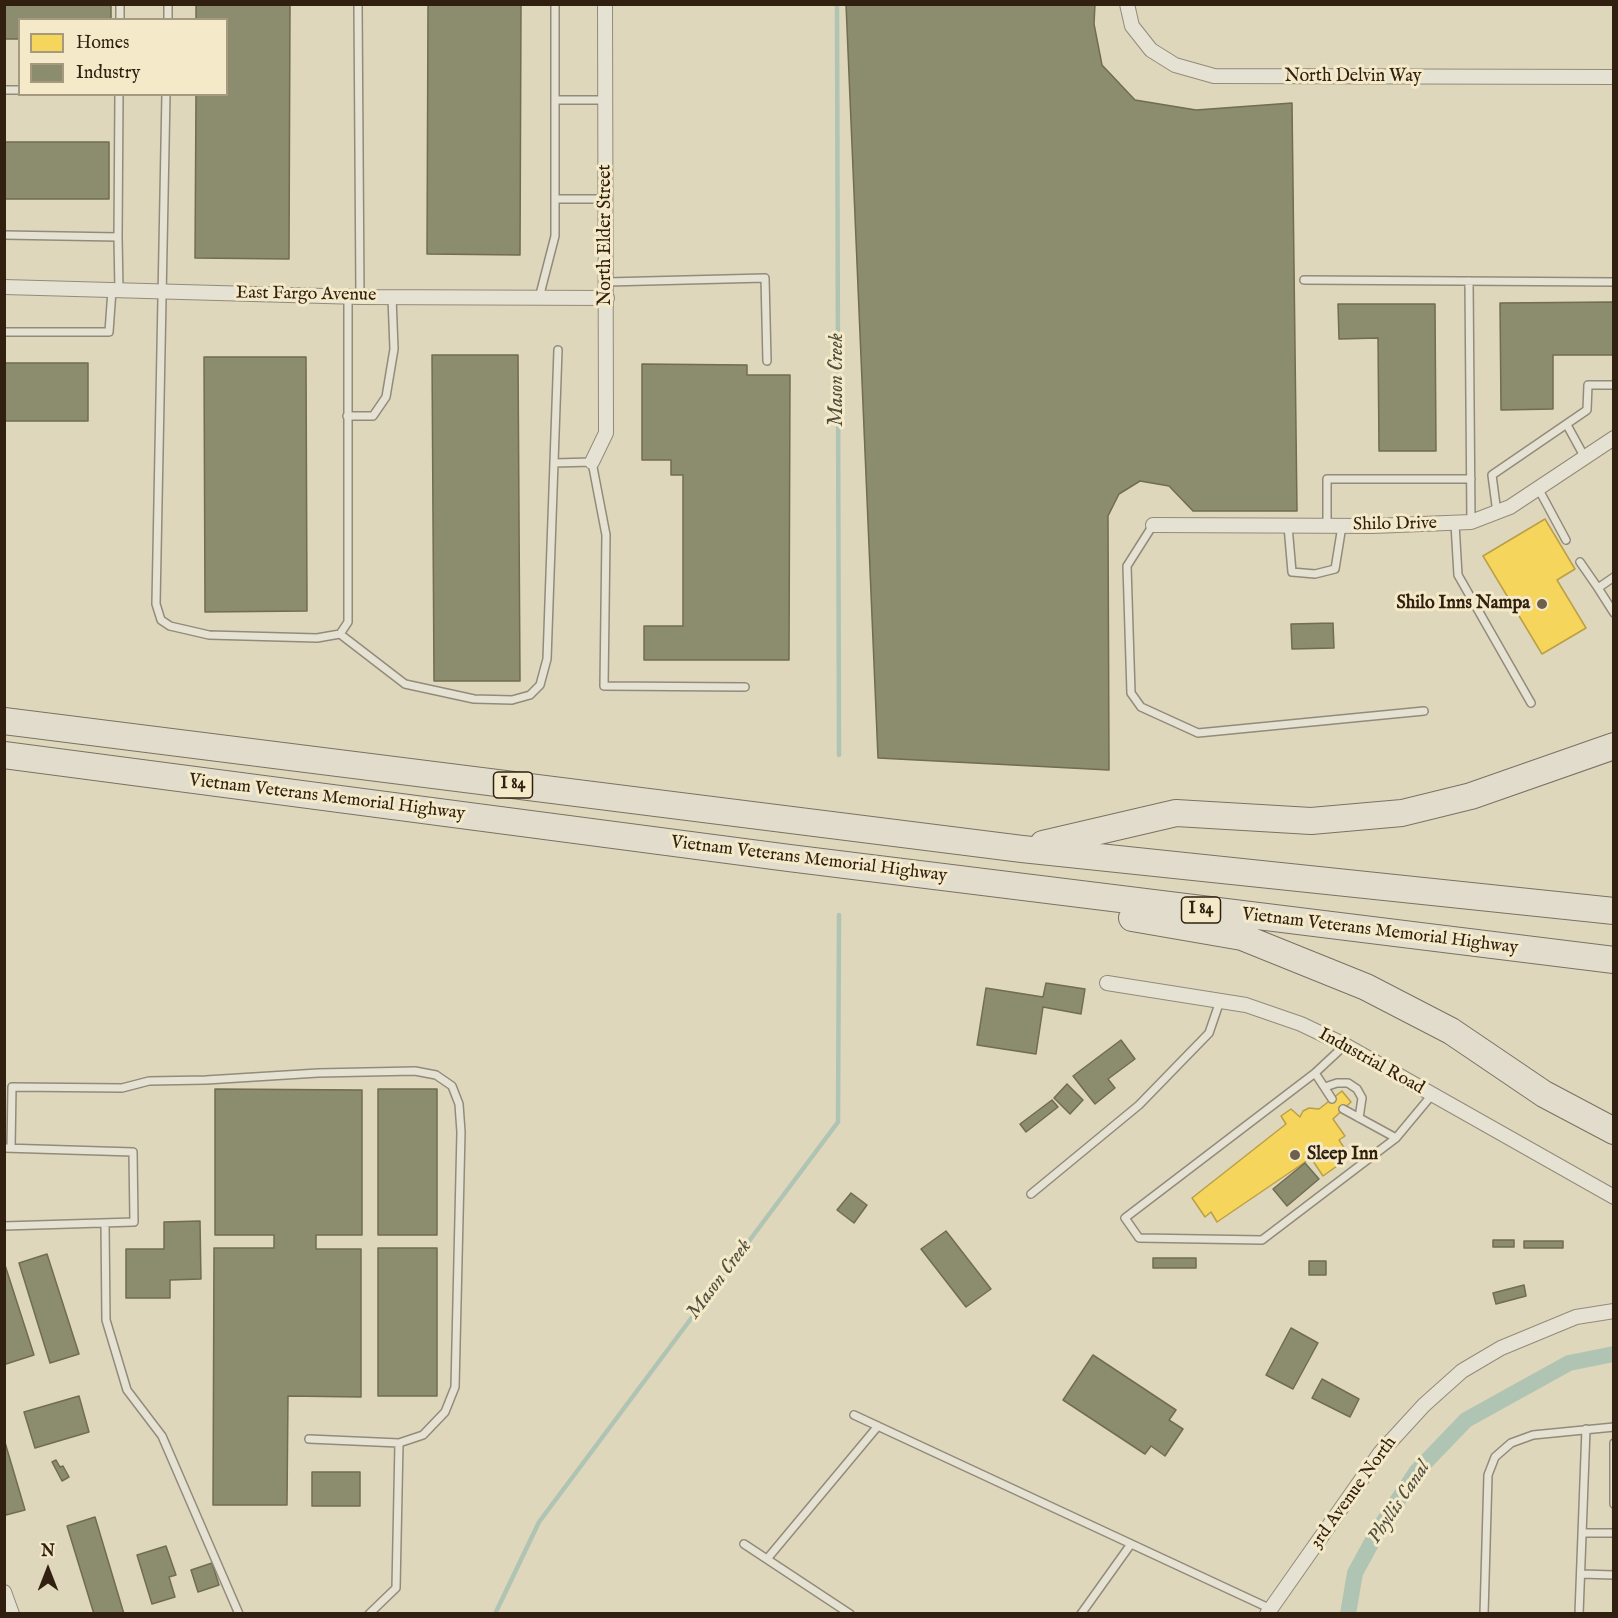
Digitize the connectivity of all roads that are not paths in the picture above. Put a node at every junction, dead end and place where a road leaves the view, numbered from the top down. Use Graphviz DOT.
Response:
graph roads {
  1 [pos="358,4"];
  2 [pos="555,4"];
  3 [pos="605,4"];
  4 [pos="1127,4"];
  5 [pos="1614,77"];
  6 [pos="119,96"];
  7 [pos="166,96"];
  8 [pos="555,100"];
  9 [pos="606,100"];
  10 [pos="555,198"];
  11 [pos="606,199"];
  12 [pos="4,235"];
  13 [pos="118,237"];
  14 [pos="1304,279"];
  15 [pos="1469,281"];
  16 [pos="607,282"];
  17 [pos="1614,282"];
  18 [pos="4,287"];
  19 [pos="116,291"];
  20 [pos="163,292"];
  21 [pos="354,296"];
  22 [pos="392,297"];
  23 [pos="539,298"];
  24 [pos="607,298"];
  25 [pos="4,332"];
  26 [pos="558,350"];
  27 [pos="767,360"];
  28 [pos="1614,385"];
  29 [pos="347,416"];
  30 [pos="1567,424"];
  31 [pos="1614,438"];
  32 [pos="1584,456"];
  33 [pos="592,462"];
  34 [pos="554,464"];
  35 [pos="1471,479"];
  36 [pos="1538,488"];
  37 [pos="1497,513"];
  38 [pos="1471,522"];
  39 [pos="1455,524"];
  40 [pos="1154,525"];
  41 [pos="1288,526"];
  42 [pos="1327,526"];
  43 [pos="1342,526"];
  44 [pos="1566,540"];
  45 [pos="1580,562"];
  46 [pos="1614,577"];
  47 [pos="1598,588"];
  48 [pos="1614,614"];
  49 [pos="340,634"];
  50 [pos="745,687"];
  51 [pos="1531,703"];
  52 [pos="1424,711"];
  53 [pos="4,721"];
  54 [pos="1614,746"];
  55 [pos="4,756"];
  56 [pos="1022,849"];
  57 [pos="789,858"];
  58 [pos="1614,911"];
  59 [pos="1614,960"];
  60 [pos="1107,983"];
  61 [pos="1220,1001"];
  62 [pos="1346,1045"];
  63 [pos="1315,1073"];
  64 [pos="1325,1087"];
  65 [pos="1431,1096"];
  66 [pos="1332,1099"];
  67 [pos="1343,1109"];
  68 [pos="1359,1118"];
  69 [pos="1614,1131"];
  70 [pos="1396,1138"];
  71 [pos="8,1148"];
  72 [pos="1031,1194"];
  73 [pos="1614,1197"];
  74 [pos="105,1223"];
  75 [pos="4,1226"];
  76 [pos="1614,1311"];
  77 [pos="854,1415"];
  78 [pos="878,1426"];
  79 [pos="1614,1427"];
  80 [pos="1586,1429"];
  81 [pos="309,1439"];
  82 [pos="399,1443"];
  83 [pos="1614,1443"];
  84 [pos="1614,1504"];
  85 [pos="1582,1533"];
  86 [pos="1614,1533"];
  87 [pos="744,1544"];
  88 [pos="1131,1544"];
  89 [pos="767,1559"];
  90 [pos="1581,1574"];
  91 [pos="1614,1575"];
  92 [pos="4,1592"];
  93 [pos="1269,1611"];
  94 [pos="12,1614"];
  95 [pos="239,1614"];
  96 [pos="369,1614"];
  97 [pos="850,1614"];
  98 [pos="1081,1614"];
  99 [pos="1484,1614"];
  100 [pos="1579,1614"];
  1 -- 21 [label="lane"];
  2 -- 8 [label="lane"];
  3 -- 9 [label="street, North Elder Street"];
  4 -- 5 [label="street, North Delvin Way"];
  6 -- 13 [label="lane"];
  7 -- 20 [label="lane"];
  8 -- 9 [label="lane"];
  8 -- 10 [label="lane"];
  9 -- 11 [label="street, North Elder Street"];
  10 -- 11 [label="lane"];
  10 -- 23 [label="lane"];
  11 -- 16 [label="street, North Elder Street"];
  12 -- 13 [label="lane"];
  13 -- 19 [label="lane"];
  14 -- 15 [label="lane"];
  15 -- 17 [label="lane"];
  15 -- 35 [label="lane"];
  16 -- 24 [label="street, North Elder Street"];
  16 -- 27 [label="lane"];
  18 -- 19 [label="street, East Fargo Avenue"];
  19 -- 20 [label="street, East Fargo Avenue"];
  19 -- 25 [label="lane"];
  20 -- 21 [label="street, East Fargo Avenue"];
  20 -- 49 [label="lane"];
  21 -- 22 [label="street, East Fargo Avenue"];
  21 -- 29 [label="lane"];
  22 -- 23 [label="street, East Fargo Avenue"];
  22 -- 29 [label="lane"];
  23 -- 24 [label="street, East Fargo Avenue"];
  24 -- 33 [label="street, North Elder Street"];
  26 -- 34 [label="lane"];
  28 -- 30 [label="lane"];
  29 -- 49 [label="lane"];
  30 -- 32 [label="lane"];
  30 -- 37 [label="lane"];
  31 -- 32 [label="street, Shilo Drive"];
  32 -- 36 [label="street, Shilo Drive"];
  33 -- 34 [label="lane"];
  33 -- 50 [label="lane"];
  34 -- 49 [label="lane"];
  35 -- 38 [label="lane"];
  35 -- 42 [label="lane"];
  36 -- 37 [label="street, Shilo Drive"];
  36 -- 44 [label="lane"];
  37 -- 38 [label="street, Shilo Drive"];
  38 -- 39 [label="street, Shilo Drive"];
  39 -- 43 [label="street, Shilo Drive"];
  39 -- 51 [label="lane"];
  40 -- 41 [label="street, Shilo Drive"];
  40 -- 52 [label="lane"];
  41 -- 42 [label="street, Shilo Drive"];
  41 -- 43 [label="lane"];
  42 -- 43 [label="street, Shilo Drive"];
  45 -- 47 [label="lane"];
  46 -- 47 [label="lane"];
  47 -- 48 [label="lane"];
  53 -- 56 [label="highway, Vietnam Veterans Memorial Highway / I 84"];
  54 -- 56 [label="highway"];
  55 -- 57 [label="highway, Vietnam Veterans Memorial Highway / I 84"];
  56 -- 58 [label="highway, Vietnam Veterans Memorial Highway / I 84"];
  57 -- 59 [label="highway, Vietnam Veterans Memorial Highway / I 84"];
  57 -- 69 [label="highway"];
  60 -- 61 [label="street, Industrial Road"];
  61 -- 62 [label="street, Industrial Road"];
  61 -- 72 [label="lane"];
  62 -- 63 [label="lane"];
  62 -- 65 [label="street, Industrial Road"];
  63 -- 64 [label="lane"];
  63 -- 70 [label="lane"];
  64 -- 66 [label="lane"];
  64 -- 68 [label="lane"];
  65 -- 70 [label="lane"];
  65 -- 73 [label="street, Industrial Road"];
  67 -- 68 [label="lane"];
  68 -- 70 [label="lane"];
  71 -- 74 [label="lane"];
  71 -- 82 [label="lane"];
  74 -- 75 [label="lane"];
  74 -- 95 [label="lane"];
  76 -- 93 [label="street, 3rd Avenue North"];
  77 -- 78 [label="lane"];
  78 -- 88 [label="lane"];
  78 -- 89 [label="lane"];
  79 -- 80 [label="lane"];
  80 -- 85 [label="lane"];
  80 -- 99 [label="lane"];
  81 -- 82 [label="lane"];
  82 -- 96 [label="lane"];
  83 -- 84 [label="lane"];
  85 -- 86 [label="lane"];
  85 -- 90 [label="lane"];
  87 -- 89 [label="lane"];
  88 -- 93 [label="lane"];
  88 -- 98 [label="lane"];
  89 -- 97 [label="lane"];
  90 -- 91 [label="lane"];
  90 -- 100 [label="lane"];
  92 -- 94 [label="street"];
}
